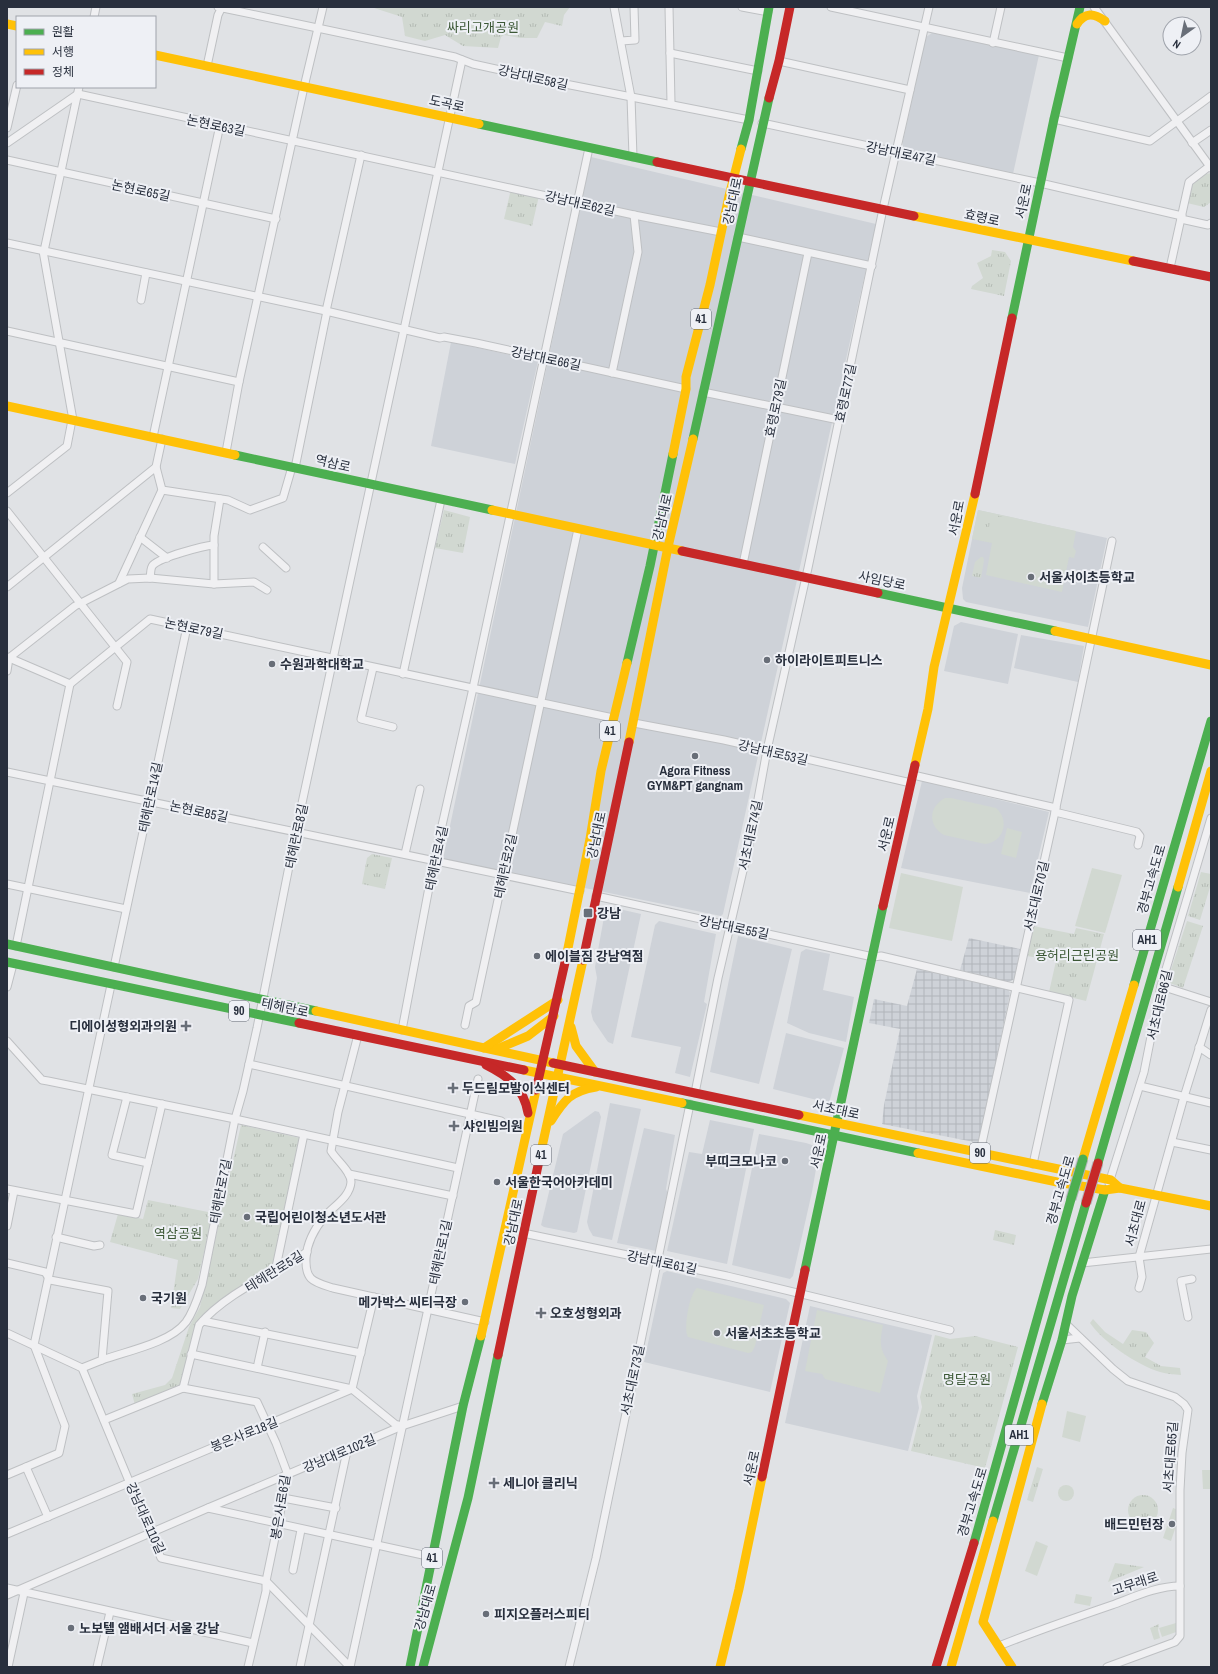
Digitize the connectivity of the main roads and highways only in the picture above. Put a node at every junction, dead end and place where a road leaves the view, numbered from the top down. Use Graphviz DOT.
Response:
graph roads {
  1 [pos="790,7"];
  2 [pos="1080,7"];
  3 [pos="768,10"];
  4 [pos="1105,21"];
  5 [pos="1076,25"];
  6 [pos="156,55"];
  7 [pos="733,179"];
  8 [pos="749,182"];
  9 [pos="1028,240"];
  10 [pos="1211,277"];
  11 [pos="7,406"];
  12 [pos="654,544"];
  13 [pos="668,547"];
  14 [pos="948,608"];
  15 [pos="1211,665"];
  16 [pos="1211,721"];
  17 [pos="1211,771"];
  18 [pos="11,945"];
  19 [pos="10,963"];
  20 [pos="558,1000"];
  21 [pos="554,1016"];
  22 [pos="570,1021"];
  23 [pos="484,1048"];
  24 [pos="495,1050"];
  25 [pos="520,1055"];
  26 [pos="472,1058"];
  27 [pos="544,1060"];
  28 [pos="492,1062"];
  29 [pos="561,1064"];
  30 [pos="595,1072"];
  31 [pos="540,1073"];
  32 [pos="558,1077"];
  33 [pos="606,1086"];
  34 [pos="529,1119"];
  35 [pos="837,1123"];
  36 [pos="548,1126"];
  37 [pos="834,1135"];
  38 [pos="1120,1188"];
  39 [pos="1105,1190"];
  40 [pos="1211,1206"];
  41 [pos="410,1667"];
  42 [pos="423,1667"];
  43 [pos="720,1667"];
  44 [pos="935,1667"];
  45 [pos="951,1667"];
  46 [pos="1012,1667"];
  1 -- 8 [label="main road, 강남대로 / 41"];
  2 -- 5 [label="main road, 서운로"];
  3 -- 7 [label="main road, 강남대로 / 41"];
  4 -- 5 [label="main road"];
  5 -- 9 [label="main road, 서운로"];
  6 -- 7 [label="main road, 도곡로"];
  7 -- 8 [label="main road, 도곡로"];
  7 -- 12 [label="main road, 강남대로 / 41"];
  8 -- 9 [label="main road, 효령로"];
  8 -- 13 [label="main road, 강남대로 / 41"];
  9 -- 10 [label="main road, 효령로"];
  9 -- 14 [label="main road, 서운로"];
  11 -- 12 [label="main road, 역삼로"];
  12 -- 13 [label="main road, 역삼로"];
  12 -- 20 [label="main road, 강남대로 / 41"];
  13 -- 14 [label="main road, 사임당로"];
  13 -- 22 [label="main road, 강남대로 / 41"];
  14 -- 15 [label="main road, 사임당로"];
  14 -- 35 [label="main road, 서운로"];
  16 -- 44 [label="main road, 경부고속도로 / AH1, bridge"];
  17 -- 45 [label="main road, 경부고속도로 / AH1, bridge"];
  18 -- 23 [label="main road, 테헤란로 / 90"];
  19 -- 26 [label="main road, 테헤란로 / 90"];
  20 -- 21 [label="main road, 강남대로 / 41"];
  20 -- 23 [label="main road"];
  21 -- 24 [label="main road"];
  21 -- 27 [label="main road, 강남대로 / 41"];
  22 -- 29 [label="main road, 강남대로 / 41"];
  22 -- 30 [label="main road"];
  23 -- 24 [label="main road, 테헤란로 / 90"];
  24 -- 25 [label="main road, 테헤란로 / 90"];
  25 -- 27 [label="main road, 테헤란로 / 90"];
  25 -- 28 [label="main road"];
  26 -- 28 [label="main road, 테헤란로 / 90"];
  26 -- 34 [label="main road"];
  27 -- 29 [label="main road, 서초대로 / 90"];
  27 -- 31 [label="main road, 강남대로 / 41"];
  28 -- 31 [label="main road, 테헤란로 / 90"];
  29 -- 30 [label="main road, 서초대로 / 90"];
  29 -- 32 [label="main road, 강남대로 / 41"];
  30 -- 35 [label="main road, 서초대로 / 90"];
  31 -- 32 [label="main road, 테헤란로 / 90"];
  31 -- 34 [label="main road, 강남대로 / 41"];
  32 -- 33 [label="main road, 서초대로 / 90"];
  32 -- 36 [label="main road, 강남대로 / 41"];
  33 -- 36 [label="main road"];
  33 -- 37 [label="main road, 서초대로 / 90"];
  34 -- 41 [label="main road, 강남대로 / 41"];
  35 -- 37 [label="main road, 서운로"];
  35 -- 38 [label="main road, 서초대로 / 90"];
  36 -- 42 [label="main road, 강남대로 / 41"];
  37 -- 39 [label="main road, 서초대로 / 90"];
  37 -- 43 [label="main road, 서운로"];
  38 -- 39 [label="main road, 서초대로 / 90"];
  38 -- 40 [label="main road, 서초대로 / 90"];
  39 -- 46 [label="main road"];
}
